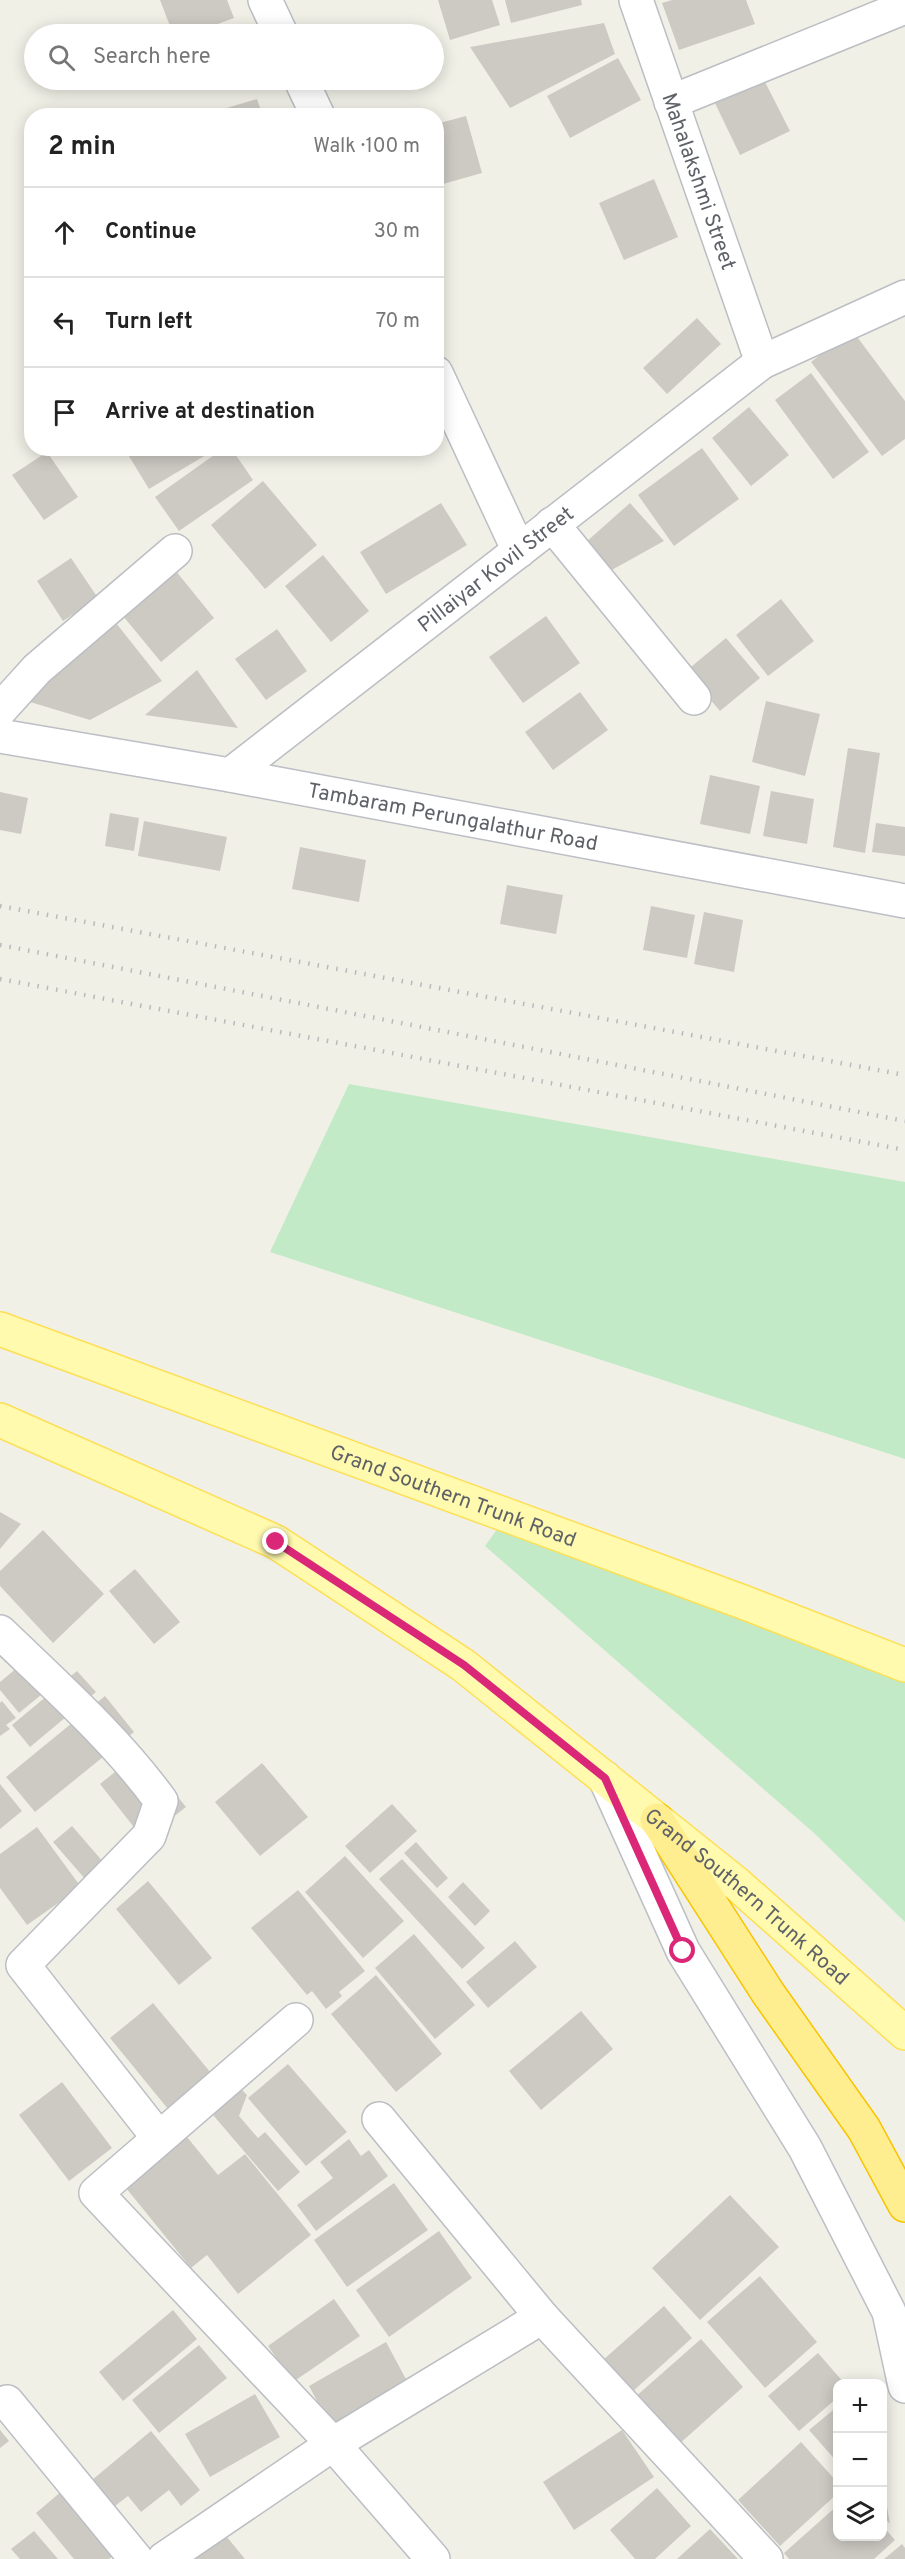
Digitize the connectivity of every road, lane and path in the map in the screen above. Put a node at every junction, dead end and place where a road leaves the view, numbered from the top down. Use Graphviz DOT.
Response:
graph roads {
  1 [pos="265,0"];
  2 [pos="636,0"];
  3 [pos="905,7"];
  4 [pos="276,24"];
  5 [pos="306,90"];
  6 [pos="671,102"];
  7 [pos="314,108"];
  8 [pos="905,297"];
  9 [pos="762,362"];
  10 [pos="444,389"];
  11 [pos="552,524"];
  12 [pos="175,551"];
  13 [pos="519,551"];
  14 [pos="694,698"];
  15 [pos="0,710"];
  16 [pos="0,736"];
  17 [pos="230,775"];
  18 [pos="905,901"];
  19 [pos="0,1329"];
  20 [pos="0,1420"];
  21 [pos="0,1632"];
  22 [pos="905,1665"];
  23 [pos="605,1778"];
  24 [pos="657,1820"];
  25 [pos="296,2020"];
  26 [pos="905,2033"];
  27 [pos="379,2119"];
  28 [pos="158,2137"];
  29 [pos="905,2205"];
  30 [pos="542,2317"];
  31 [pos="905,2386"];
  32 [pos="7,2402"];
  33 [pos="333,2444"];
  34 [pos="136,2559"];
  35 [pos="164,2559"];
  36 [pos="433,2559"];
  37 [pos="766,2559"];
  1 -- 4 [label="street"];
  2 -- 6 [label="street, Mahalakshmi Street"];
  3 -- 6 [label="street"];
  5 -- 7 [label="street"];
  6 -- 9 [label="street, Mahalakshmi Street"];
  8 -- 9 [label="street, Pillaiyar Kovil Street"];
  9 -- 11 [label="street, Pillaiyar Kovil Street"];
  10 -- 13 [label="street"];
  11 -- 13 [label="street, Pillaiyar Kovil Street"];
  11 -- 14 [label="street"];
  12 -- 15 [label="street"];
  13 -- 17 [label="street, Pillaiyar Kovil Street"];
  16 -- 17 [label="street, Tambaram Perungalathur Road"];
  17 -- 18 [label="street, Tambaram Perungalathur Road"];
  19 -- 22 [label="main road, Grand Southern Trunk Road"];
  20 -- 23 [label="main road, Grand Southern Trunk Road"];
  21 -- 28 [label="street"];
  23 -- 24 [label="main road, Grand Southern Trunk Road"];
  23 -- 31 [label="street"];
  24 -- 26 [label="main road, Grand Southern Trunk Road"];
  24 -- 29 [label="highway"];
  25 -- 28 [label="street"];
  27 -- 30 [label="street"];
  28 -- 33 [label="street"];
  30 -- 33 [label="street"];
  30 -- 37 [label="street"];
  32 -- 34 [label="street"];
  33 -- 35 [label="street"];
  33 -- 36 [label="street"];
}
